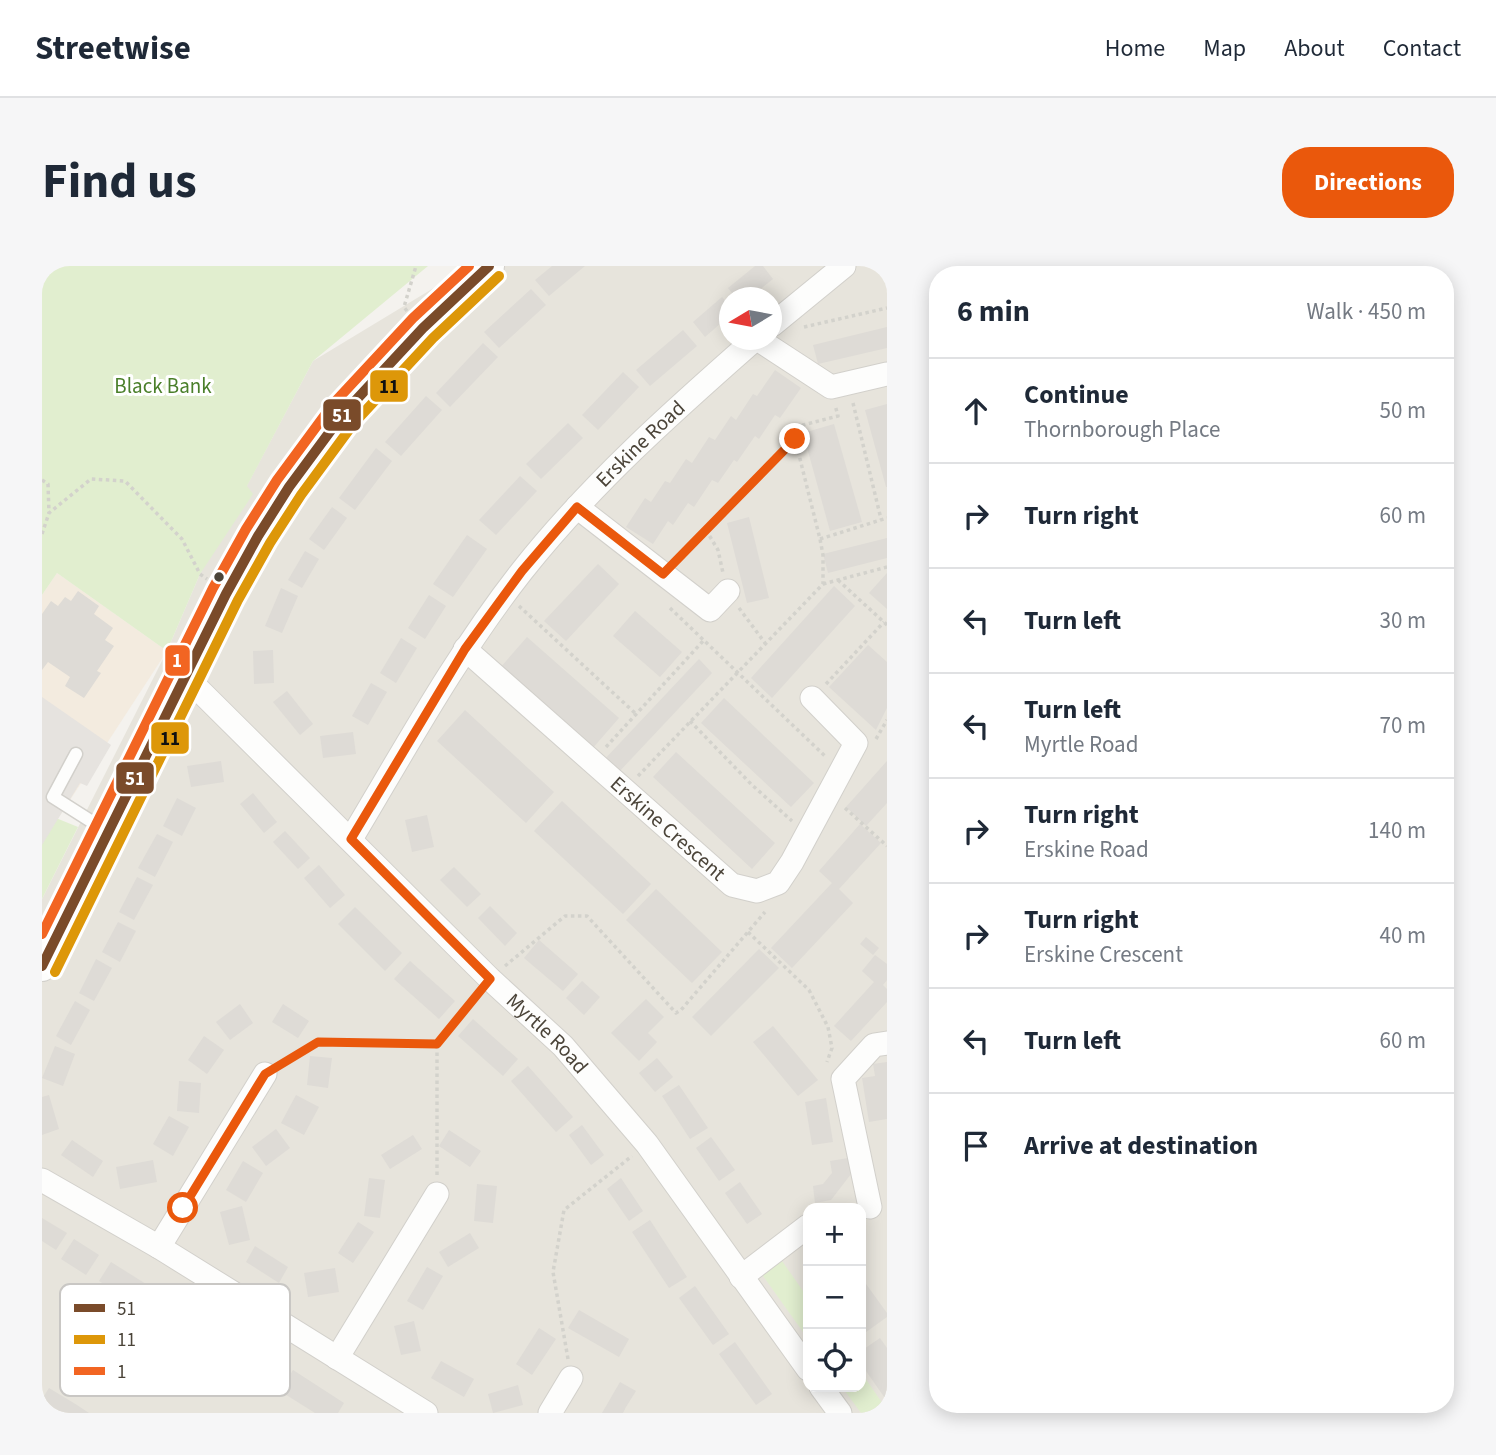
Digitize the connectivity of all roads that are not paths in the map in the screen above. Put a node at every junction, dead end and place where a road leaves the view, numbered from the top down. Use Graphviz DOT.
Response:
graph roads {
  1 [pos="489,266"];
  2 [pos="844,266"];
  3 [pos="782,317"];
  4 [pos="744,350"];
  5 [pos="774,350"];
  6 [pos="887,374"];
  7 [pos="577,507"];
  8 [pos="728,591"];
  9 [pos="465,649"];
  10 [pos="185,677"];
  11 [pos="812,698"];
  12 [pos="76,754"];
  13 [pos="108,832"];
  14 [pos="351,839"];
  15 [pos="42,966"];
  16 [pos="887,1043"];
  17 [pos="265,1074"];
  18 [pos="42,1180"];
  19 [pos="437,1194"];
  20 [pos="873,1206"];
  21 [pos="803,1230"];
  22 [pos="159,1247"];
  23 [pos="741,1277"];
  24 [pos="218,1284"];
  25 [pos="290,1329"];
  26 [pos="337,1358"];
  27 [pos="803,1362"];
  28 [pos="571,1378"];
  29 [pos="825,1392"];
  30 [pos="426,1413"];
  31 [pos="550,1413"];
  32 [pos="840,1413"];
  1 -- 10 [label="street"];
  2 -- 3 [label="street"];
  4 -- 7 [label="street, Erskine Road"];
  5 -- 6 [label="street"];
  7 -- 8 [label="street"];
  7 -- 9 [label="street, Erskine Road"];
  9 -- 11 [label="street, Erskine Crescent"];
  9 -- 14 [label="street, Erskine Road"];
  10 -- 13 [label="street"];
  10 -- 14 [label="street, Myrtle Road"];
  12 -- 13 [label="lane"];
  13 -- 15 [label="street"];
  14 -- 23 [label="street, Myrtle Road"];
  16 -- 20 [label="street"];
  17 -- 22 [label="street"];
  18 -- 22 [label="street"];
  19 -- 26 [label="street"];
  21 -- 23 [label="street"];
  22 -- 24 [label="street"];
  23 -- 27 [label="street, Myrtle Road"];
  25 -- 26 [label="street"];
  26 -- 30 [label="street"];
  28 -- 31 [label="street"];
  29 -- 32 [label="street"];
}
